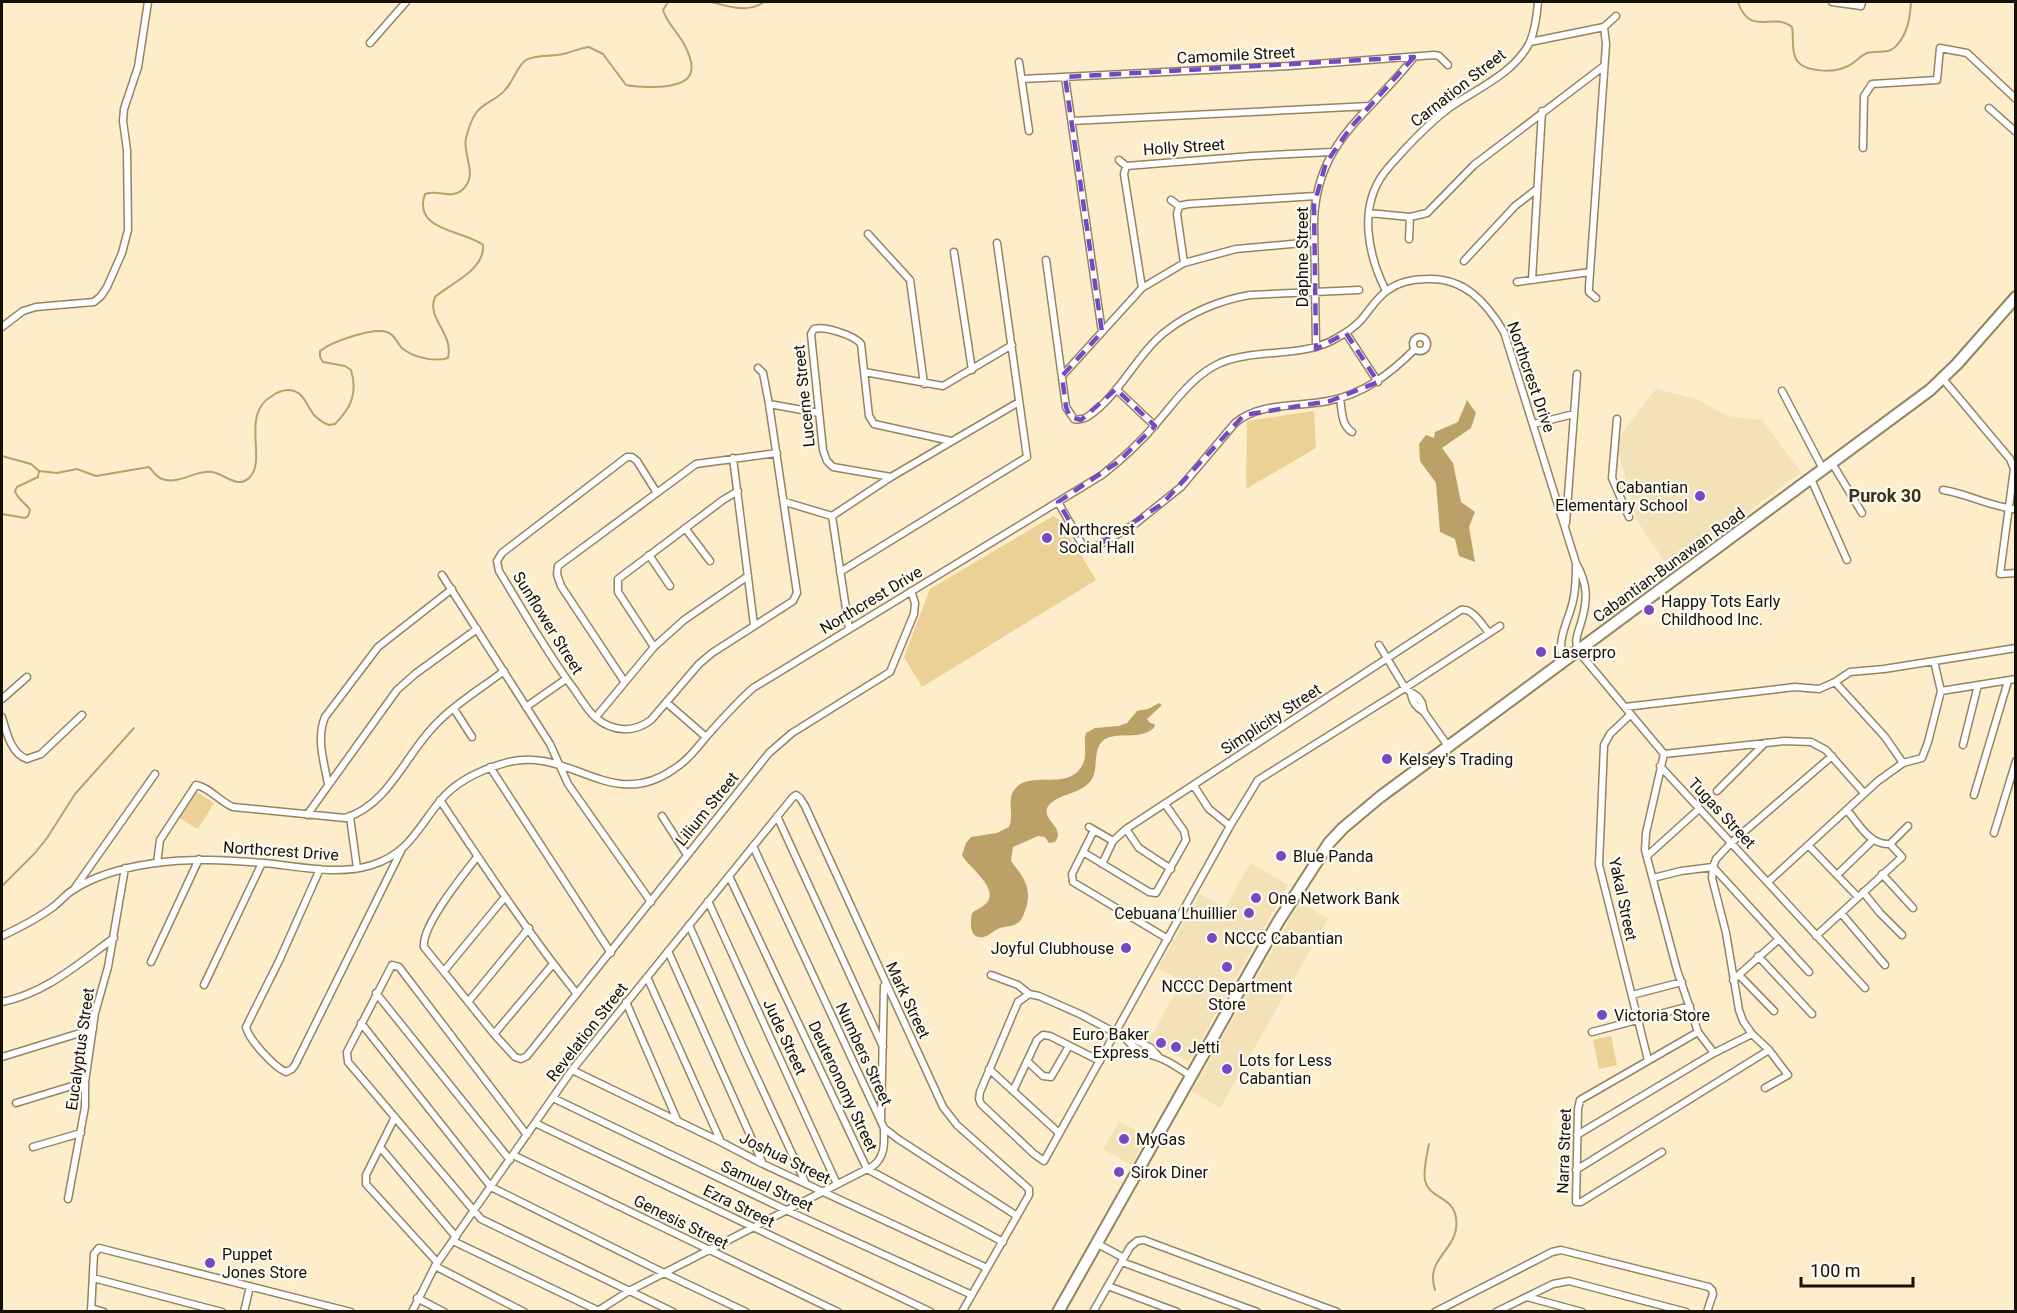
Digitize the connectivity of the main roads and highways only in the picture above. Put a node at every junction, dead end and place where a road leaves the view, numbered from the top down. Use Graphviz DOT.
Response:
graph roads {
  1 [pos="2016,297"];
  2 [pos="1058,1311"];
  1 -- 2 [label="main road, Cabantian-Bunawan Road"];
}
